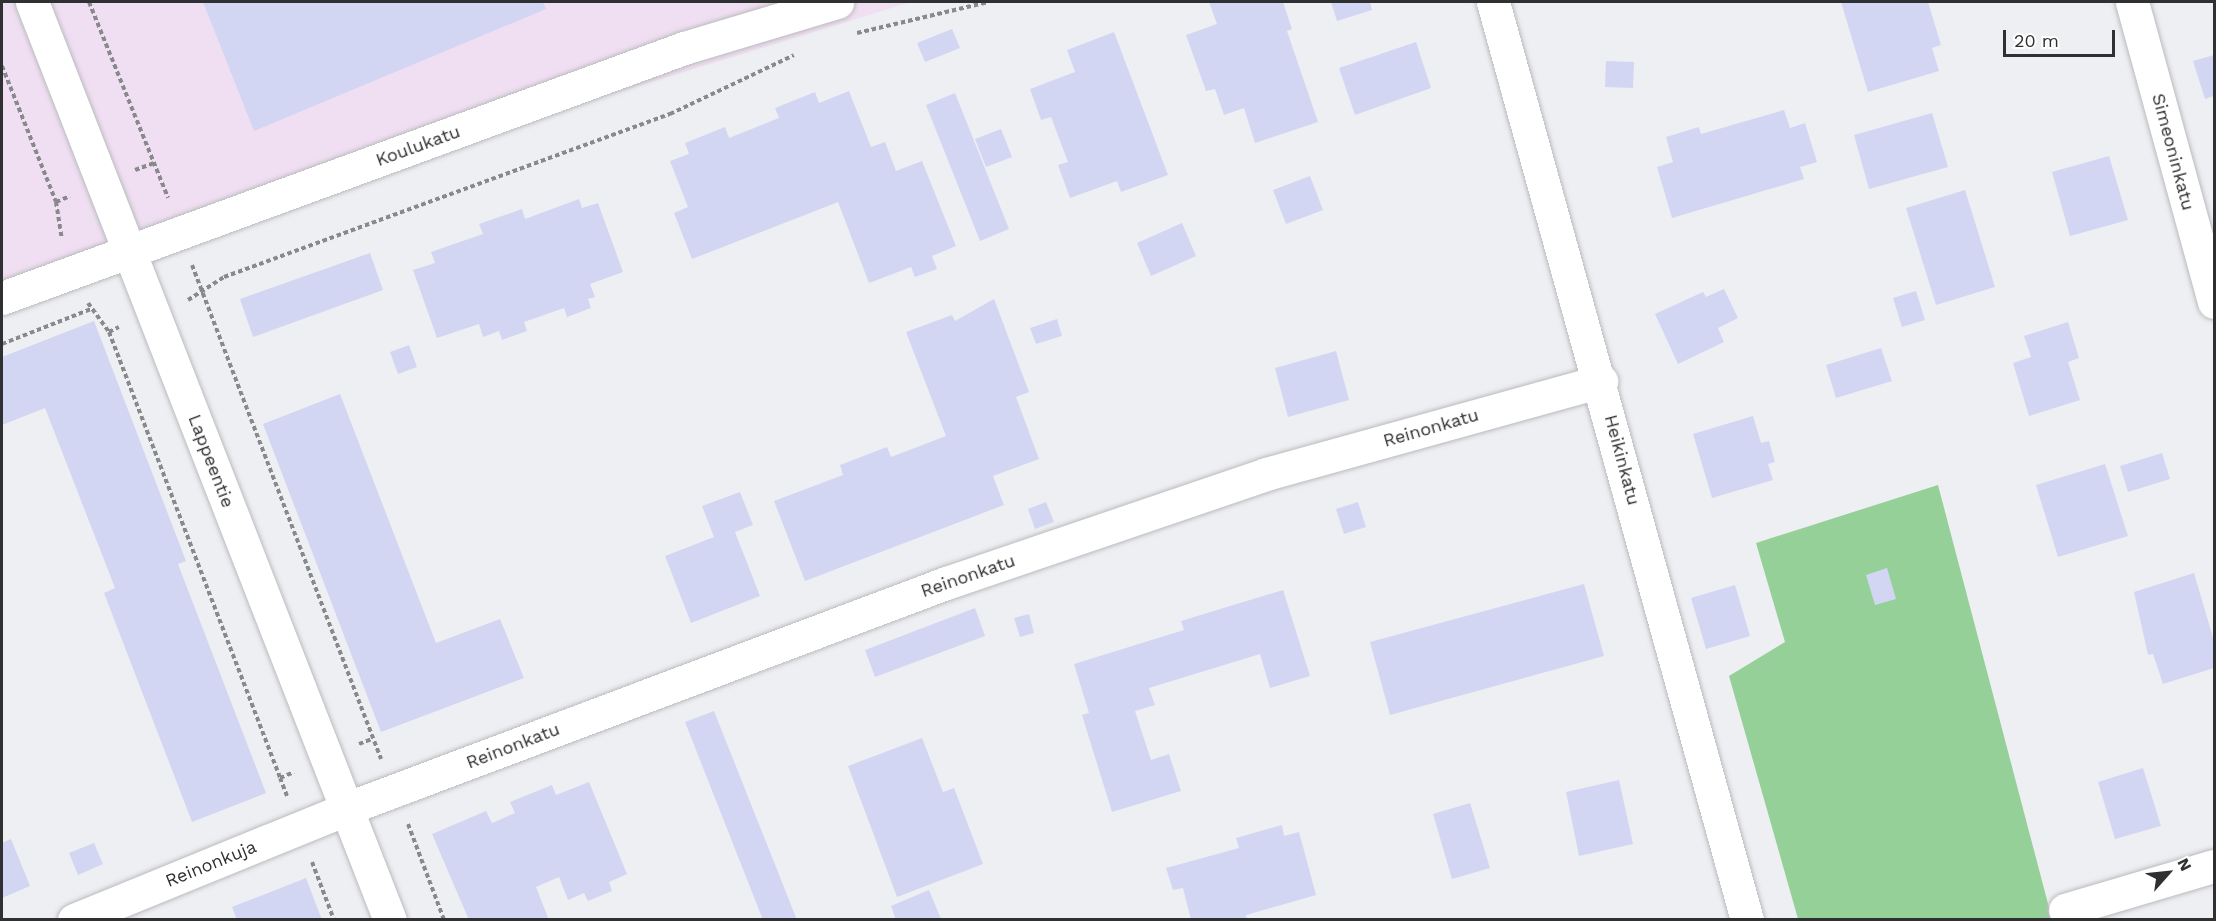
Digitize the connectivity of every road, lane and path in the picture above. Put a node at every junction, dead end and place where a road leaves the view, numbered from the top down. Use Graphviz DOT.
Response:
graph roads {
  1 [pos="32,2"];
  2 [pos="89,2"];
  3 [pos="837,2"];
  4 [pos="988,2"];
  5 [pos="1493,2"];
  6 [pos="2132,2"];
  7 [pos="845,36"];
  8 [pos="803,51"];
  9 [pos="2,66"];
  10 [pos="181,233"];
  11 [pos="130,251"];
  12 [pos="74,270"];
  13 [pos="203,294"];
  14 [pos="2,298"];
  15 [pos="2214,302"];
  16 [pos="91,309"];
  17 [pos="2,344"];
  18 [pos="1601,381"];
  19 [pos="280,778"];
  20 [pos="396,792"];
  21 [pos="348,808"];
  22 [pos="2214,866"];
  23 [pos="2064,910"];
  24 [pos="74,920"];
  25 [pos="390,920"];
  26 [pos="444,920"];
  27 [pos="1747,920"];
  1 -- 11 [label="street, Lappeentie"];
  2 -- 10 [label="path"];
  3 -- 10 [label="street, Koulukatu"];
  4 -- 7 [label="path"];
  5 -- 18 [label="street, Heikinkatu"];
  6 -- 15 [label="street, Simeoninkatu"];
  8 -- 13 [label="path"];
  9 -- 12 [label="path"];
  10 -- 11 [label="street, Koulukatu"];
  10 -- 13 [label="path"];
  11 -- 12 [label="street, Koulukatu"];
  11 -- 21 [label="street, Lappeentie"];
  12 -- 14 [label="street, Koulukatu"];
  12 -- 16 [label="path"];
  13 -- 20 [label="path"];
  16 -- 17 [label="path"];
  16 -- 19 [label="path"];
  18 -- 20 [label="street, Reinonkatu"];
  18 -- 27 [label="street, Heikinkatu"];
  20 -- 21 [label="street, Reinonkatu"];
  20 -- 26 [label="path"];
  21 -- 24 [label="street, Reinonkuja"];
  21 -- 25 [label="street, Lappeentie"];
  22 -- 23 [label="street"];
}
